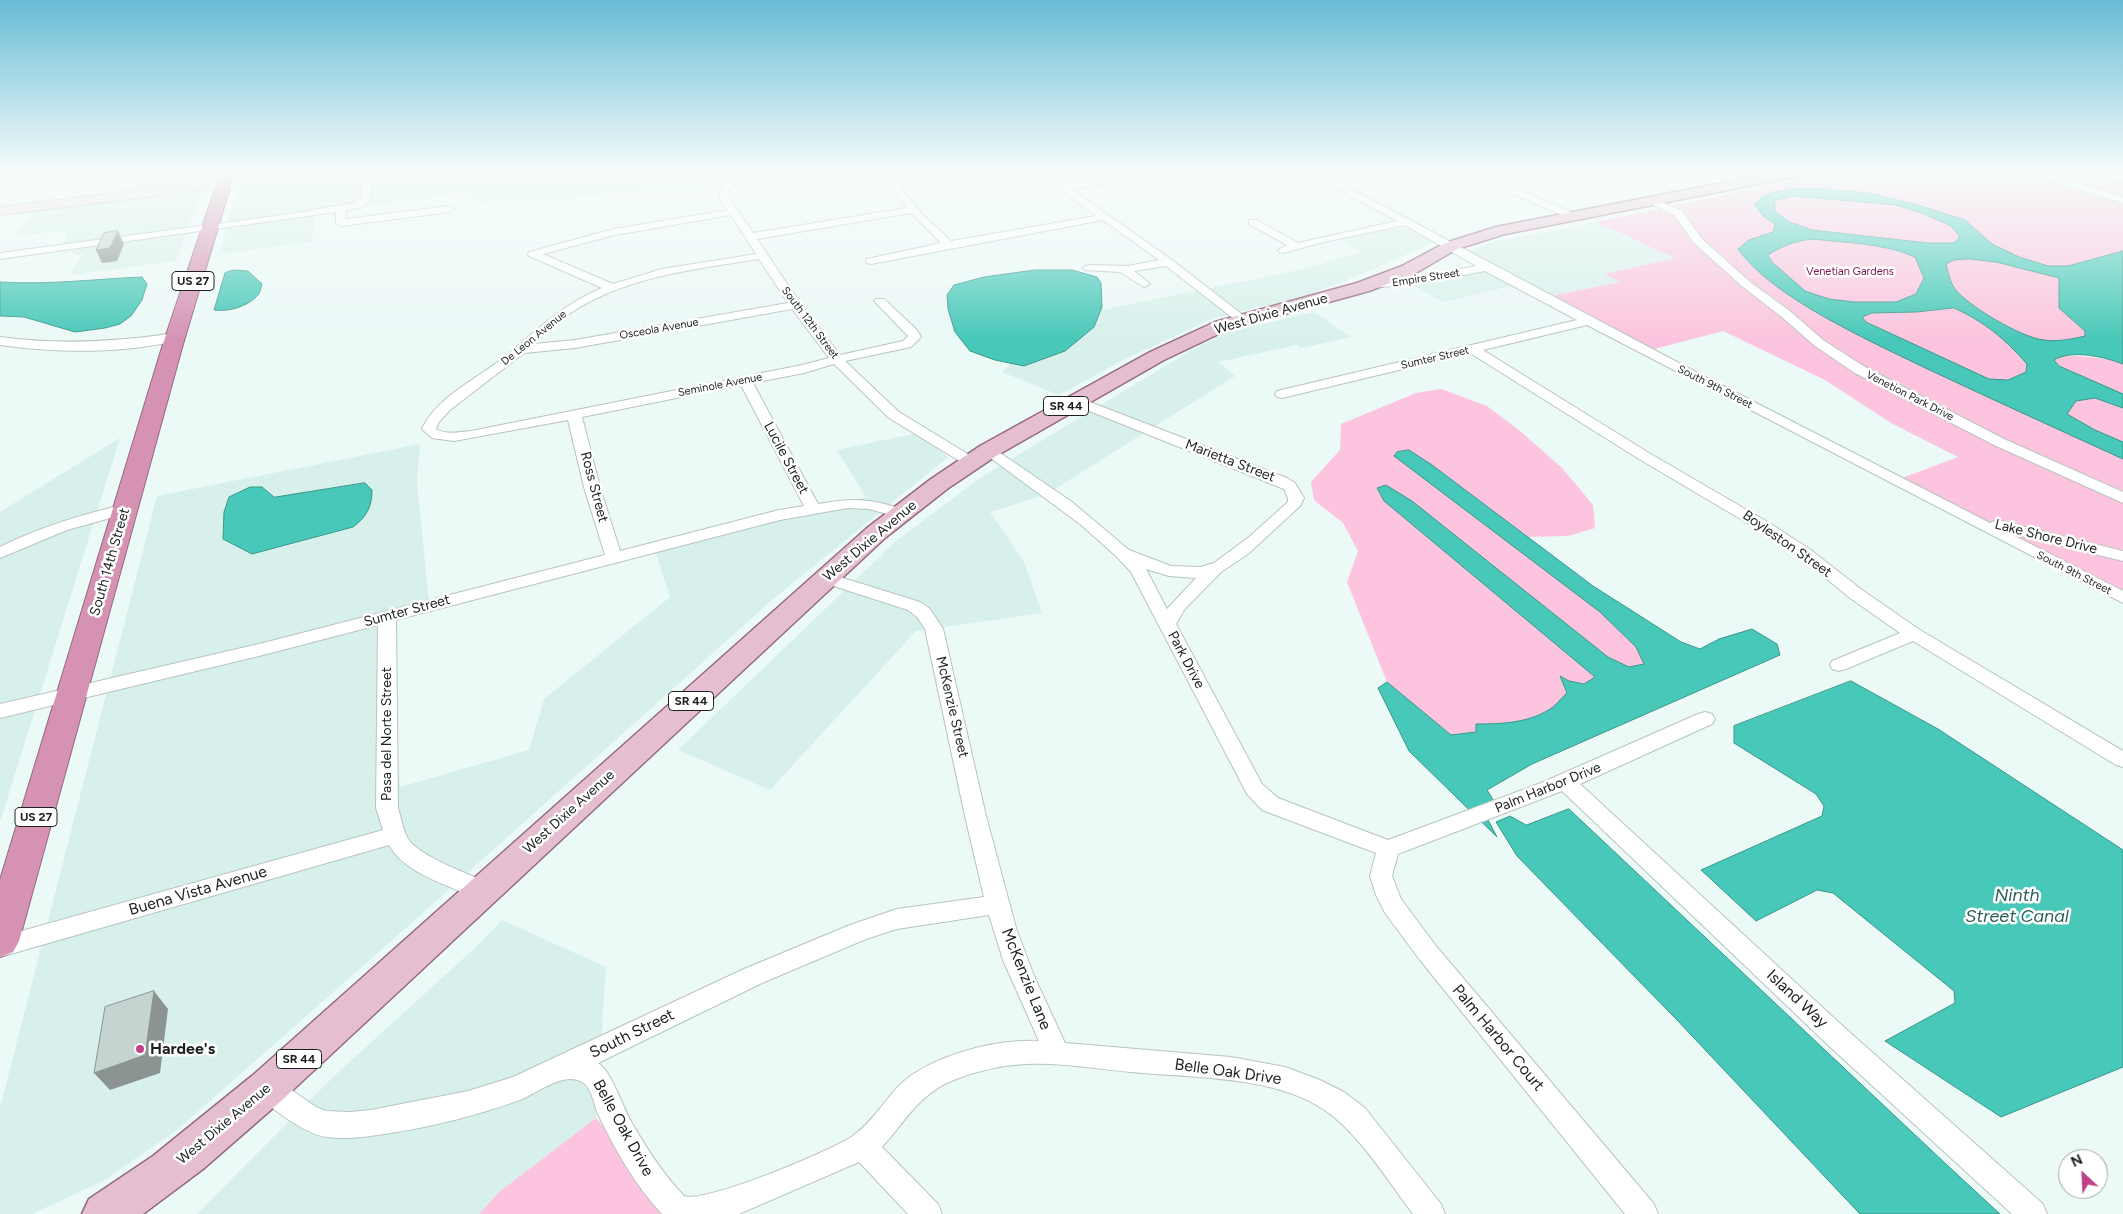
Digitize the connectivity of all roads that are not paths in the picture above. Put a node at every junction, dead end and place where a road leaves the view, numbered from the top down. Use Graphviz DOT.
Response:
graph roads {
  1 [pos="210,228"];
  2 [pos="640,228"];
  3 [pos="743,228"];
  4 [pos="806,228"];
  5 [pos="931,228"];
  6 [pos="1046,228"];
  7 [pos="1120,228"];
  8 [pos="1263,228"];
  9 [pos="1378,228"];
  10 [pos="1417,228"];
  11 [pos="1514,228"];
  12 [pos="1688,228"];
  13 [pos="750,237"];
  14 [pos="949,245"];
  15 [pos="1296,246"];
  16 [pos="1451,246"];
  17 [pos="1283,250"];
  18 [pos="0,256"];
  19 [pos="761,256"];
  20 [pos="871,261"];
  21 [pos="1168,262"];
  22 [pos="1487,267"];
  23 [pos="1089,268"];
  24 [pos="1123,269"];
  25 [pos="1144,284"];
  26 [pos="611,287"];
  27 [pos="1364,287"];
  28 [pos="880,301"];
  29 [pos="795,305"];
  30 [pos="1242,319"];
  31 [pos="1588,321"];
  32 [pos="175,337"];
  33 [pos="0,341"];
  34 [pos="522,348"];
  35 [pos="1473,349"];
  36 [pos="838,361"];
  37 [pos="745,380"];
  38 [pos="1282,394"];
  39 [pos="1077,401"];
  40 [pos="574,414"];
  41 [pos="472,435"];
  42 [pos="979,456"];
  43 [pos="2123,498"];
  44 [pos="126,509"];
  45 [pos="813,509"];
  46 [pos="901,513"];
  47 [pos="1968,518"];
  48 [pos="1123,552"];
  49 [pos="0,554"];
  50 [pos="2123,556"];
  51 [pos="614,558"];
  52 [pos="1214,570"];
  53 [pos="827,578"];
  54 [pos="2123,598"];
  55 [pos="388,616"];
  56 [pos="1167,624"];
  57 [pos="1914,634"];
  58 [pos="1839,665"];
  59 [pos="72,693"];
  60 [pos="0,711"];
  61 [pos="1705,719"];
  62 [pos="2123,760"];
  63 [pos="1564,782"];
  64 [pos="396,835"];
  65 [pos="1388,849"];
  66 [pos="483,891"];
  67 [pos="998,904"];
  68 [pos="0,941"];
  69 [pos="0,947"];
  70 [pos="1057,1053"];
  71 [pos="565,1066"];
  72 [pos="267,1088"];
  73 [pos="862,1146"];
  74 [pos="104,1214"];
  75 [pos="928,1214"];
  76 [pos="1431,1214"];
  77 [pos="1644,1214"];
  78 [pos="2033,1214"];
  1 -- 18 [label="street"];
  1 -- 32 [label="highway, South 14th Street / US 27"];
  2 -- 26 [label="street"];
  3 -- 13 [label="street, South 12th Street"];
  4 -- 13 [label="street"];
  5 -- 14 [label="street"];
  6 -- 14 [label="street"];
  7 -- 21 [label="street"];
  8 -- 15 [label="street"];
  9 -- 15 [label="street"];
  10 -- 16 [label="street, South 9th Street"];
  11 -- 16 [label="main road, West Dixie Avenue / SR 44"];
  12 -- 43 [label="street, Venetion Park Drive"];
  13 -- 19 [label="street, South 12th Street"];
  14 -- 20 [label="street"];
  15 -- 17 [label="street"];
  16 -- 22 [label="street, South 9th Street"];
  16 -- 27 [label="main road, West Dixie Avenue / SR 44"];
  19 -- 26 [label="street, De Leon Avenue"];
  19 -- 29 [label="street, South 12th Street"];
  21 -- 24 [label="street"];
  21 -- 30 [label="street"];
  22 -- 27 [label="street, Empire Street"];
  22 -- 31 [label="street, South 9th Street"];
  23 -- 24 [label="street"];
  24 -- 25 [label="street"];
  26 -- 34 [label="street, De Leon Avenue"];
  27 -- 30 [label="main road, West Dixie Avenue / SR 44"];
  28 -- 36 [label="street, Seminole Avenue"];
  29 -- 34 [label="street, Osceola Avenue"];
  29 -- 36 [label="street, South 12th Street"];
  30 -- 39 [label="main road, West Dixie Avenue / SR 44"];
  31 -- 35 [label="street, Sumter Street"];
  31 -- 47 [label="street, South 9th Street"];
  32 -- 33 [label="street"];
  32 -- 44 [label="highway, South 14th Street / US 27"];
  34 -- 41 [label="street, De Leon Avenue"];
  35 -- 38 [label="street, Sumter Street"];
  35 -- 57 [label="street, Boyleston Street"];
  36 -- 37 [label="street, Seminole Avenue"];
  36 -- 42 [label="street, South 12th Street"];
  37 -- 40 [label="street, Seminole Avenue"];
  37 -- 45 [label="street, Lucile Street"];
  39 -- 42 [label="main road, West Dixie Avenue / SR 44"];
  39 -- 52 [label="street, Marietta Street"];
  40 -- 41 [label="street, Seminole Avenue"];
  40 -- 51 [label="street, Ross Street"];
  42 -- 46 [label="main road, West Dixie Avenue / SR 44"];
  42 -- 48 [label="street, Park Drive"];
  44 -- 49 [label="street"];
  44 -- 59 [label="highway, South 14th Street / US 27"];
  45 -- 46 [label="street, Lucile Street"];
  45 -- 51 [label="street, Sumter Street"];
  46 -- 53 [label="main road, West Dixie Avenue / SR 44"];
  47 -- 50 [label="street, Lake Shore Drive"];
  47 -- 54 [label="street, South 9th Street"];
  48 -- 52 [label="street"];
  48 -- 56 [label="street, Park Drive"];
  51 -- 55 [label="street, Sumter Street"];
  52 -- 56 [label="street"];
  53 -- 66 [label="main road, West Dixie Avenue / SR 44"];
  53 -- 67 [label="street, McKenzie Street"];
  55 -- 59 [label="street, Sumter Street"];
  55 -- 64 [label="street, Pasa del Norte Street"];
  56 -- 65 [label="street, Park Drive"];
  57 -- 58 [label="street"];
  57 -- 62 [label="street, Boyleston Street"];
  59 -- 60 [label="street, Sumter Street"];
  59 -- 68 [label="highway, South 14th Street / US 27"];
  61 -- 63 [label="street, Palm Harbor Drive"];
  63 -- 65 [label="street, Palm Harbor Drive"];
  63 -- 78 [label="street, Island Way"];
  64 -- 66 [label="street, Pasa del Norte Street"];
  64 -- 69 [label="street, Buena Vista Avenue"];
  65 -- 77 [label="street, Palm Harbor Court"];
  66 -- 72 [label="main road, West Dixie Avenue / SR 44"];
  67 -- 70 [label="street, McKenzie Lane"];
  67 -- 71 [label="street, South Street"];
  70 -- 73 [label="street, Belle Oak Drive"];
  70 -- 76 [label="street, Belle Oak Drive"];
  71 -- 72 [label="street, South Street"];
  71 -- 73 [label="street, Belle Oak Drive"];
  72 -- 74 [label="main road, West Dixie Avenue / SR 44"];
  73 -- 75 [label="street"];
}
